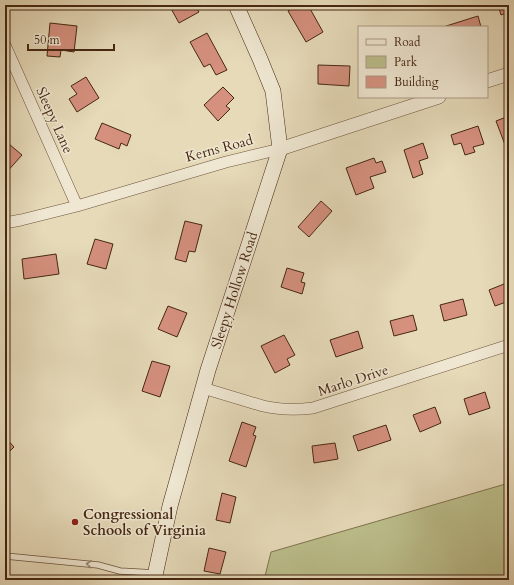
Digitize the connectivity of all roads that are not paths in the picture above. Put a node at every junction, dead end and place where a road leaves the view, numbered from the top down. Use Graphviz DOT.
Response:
graph roads {
  1 [pos="236,5"];
  2 [pos="5,45"];
  3 [pos="509,74"];
  4 [pos="488,81"];
  5 [pos="436,98"];
  6 [pos="280,149"];
  7 [pos="77,206"];
  8 [pos="5,222"];
  9 [pos="509,345"];
  10 [pos="203,388"];
  11 [pos="5,556"];
  12 [pos="155,577"];
  1 -- 6 [label="main road, Sleepy Hollow Road"];
  2 -- 7 [label="street, Sleepy Lane"];
  3 -- 4 [label="street"];
  5 -- 6 [label="street, Kerns Road"];
  6 -- 7 [label="street, Kerns Road"];
  6 -- 10 [label="main road, Sleepy Hollow Road"];
  7 -- 8 [label="street, Kerns Road"];
  9 -- 10 [label="street, Marlo Drive"];
  10 -- 12 [label="main road, Sleepy Hollow Road"];
  12 -- 11 [label="lane, one-way"];
}
